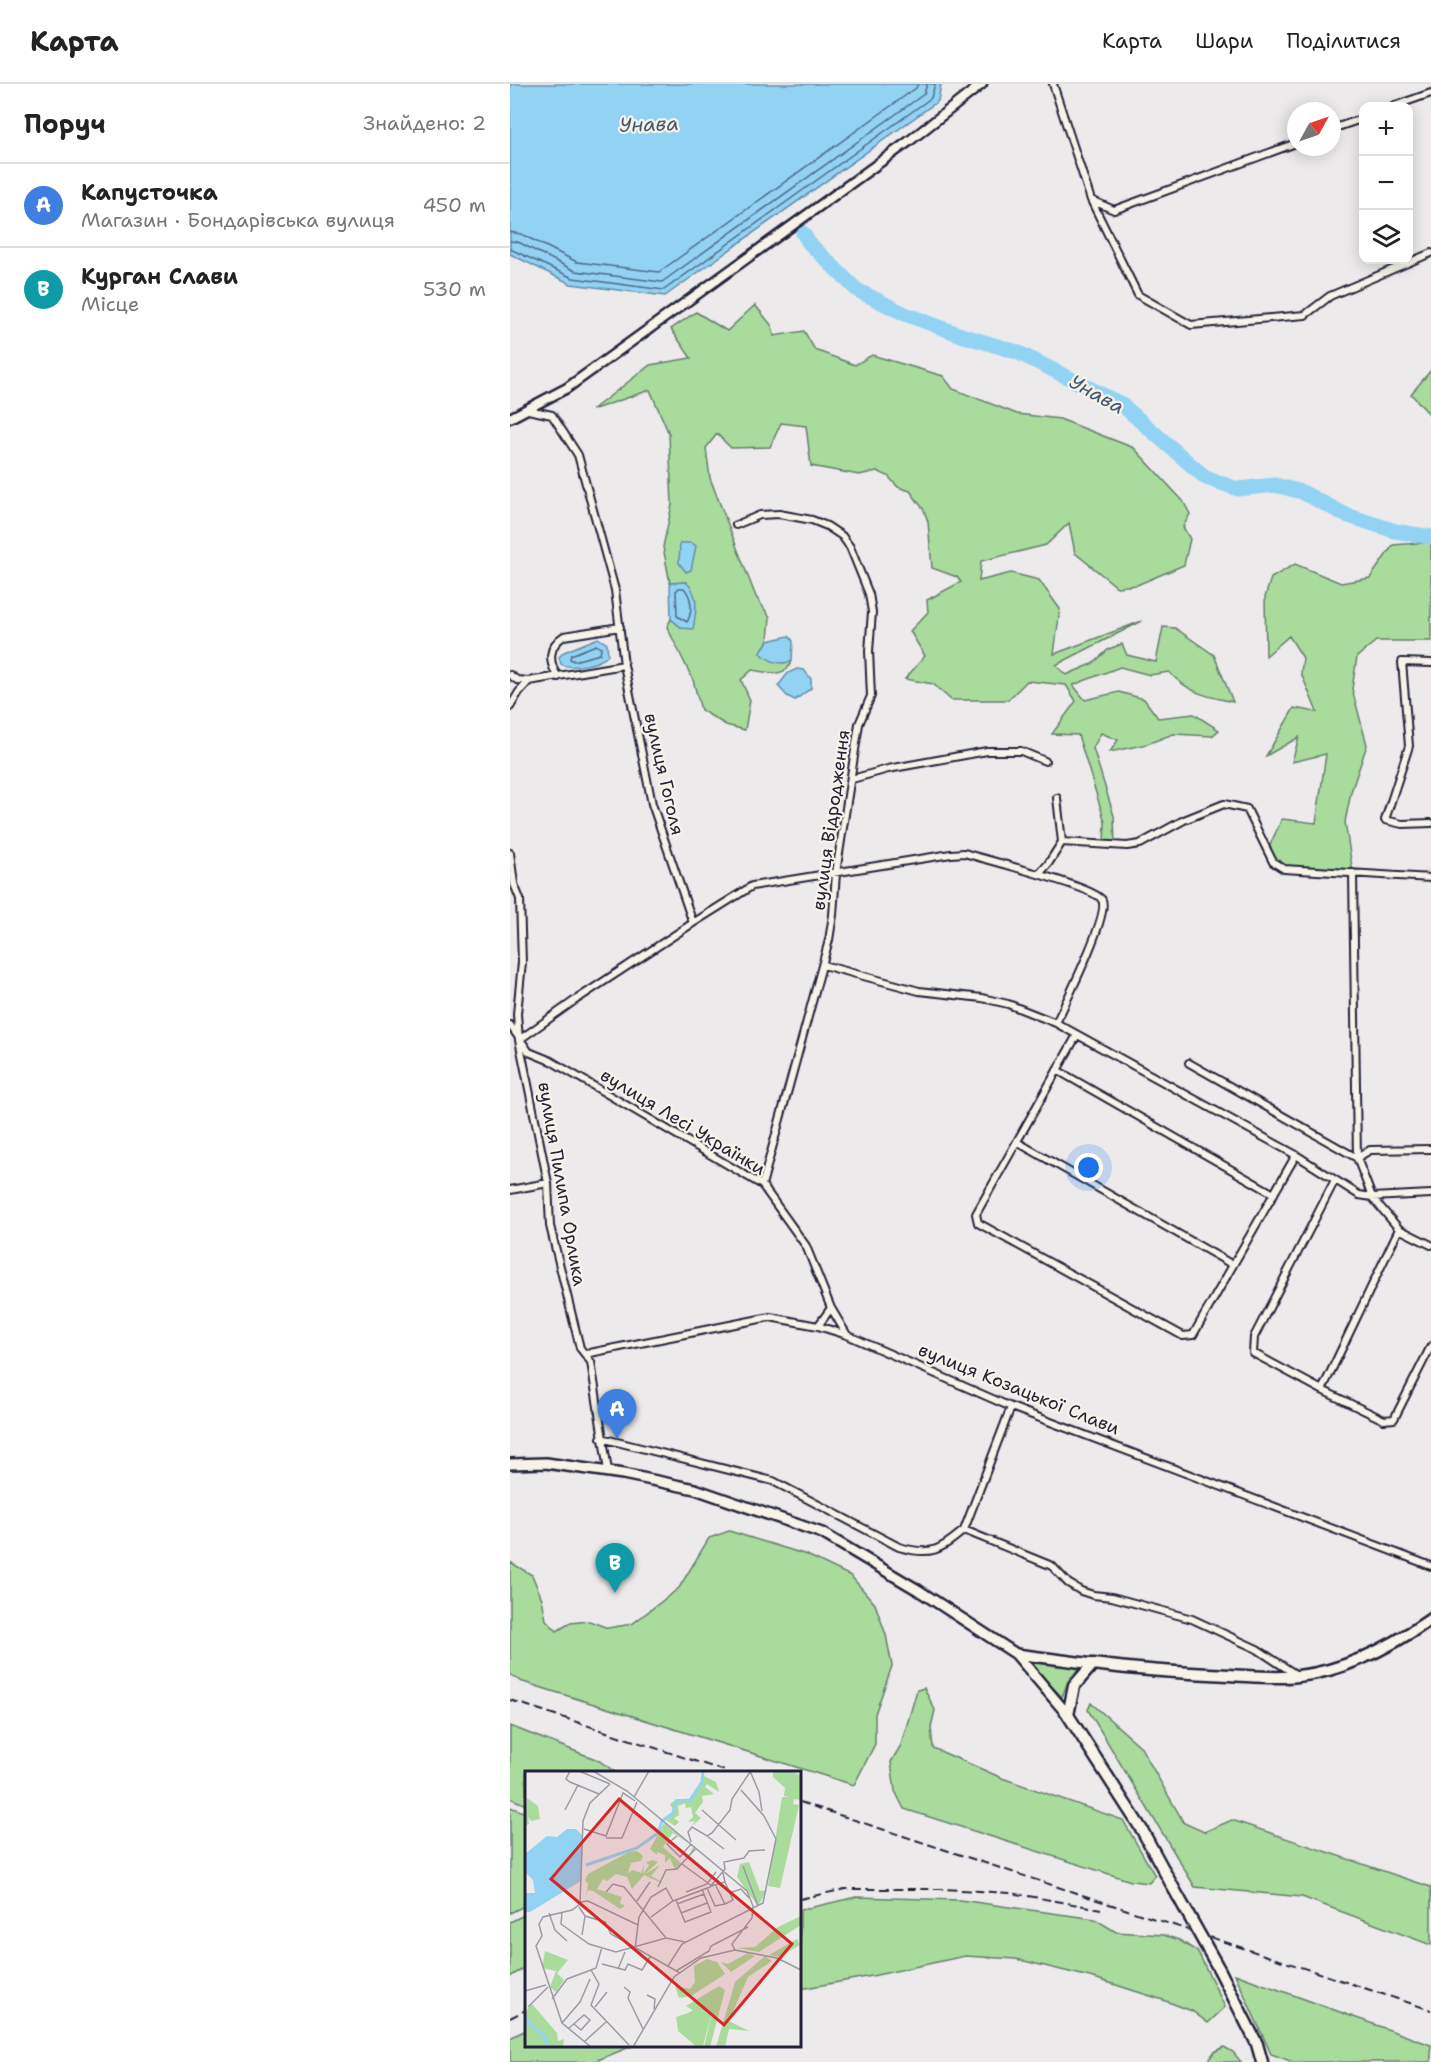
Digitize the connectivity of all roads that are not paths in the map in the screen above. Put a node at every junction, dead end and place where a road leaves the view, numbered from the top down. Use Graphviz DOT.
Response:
graph roads {
  1 [pos="982,84"];
  2 [pos="1053,84"];
  3 [pos="1431,93"];
  4 [pos="1405,102"];
  5 [pos="1359,120"];
  6 [pos="1341,126"];
  7 [pos="1287,146"];
  8 [pos="1091,200"];
  9 [pos="1431,254"];
  10 [pos="528,410"];
  11 [pos="510,418"];
  12 [pos="736,525"];
  13 [pos="620,627"];
  14 [pos="1431,663"];
  15 [pos="624,665"];
  16 [pos="510,675"];
  17 [pos="558,677"];
  18 [pos="530,681"];
  19 [pos="510,707"];
  20 [pos="1045,761"];
  21 [pos="852,779"];
  22 [pos="1057,798"];
  23 [pos="1431,823"];
  24 [pos="1062,842"];
  25 [pos="510,853"];
  26 [pos="836,873"];
  27 [pos="1353,873"];
  28 [pos="1039,874"];
  29 [pos="1431,878"];
  30 [pos="693,923"];
  31 [pos="823,965"];
  32 [pos="1056,1023"];
  33 [pos="510,1025"];
  34 [pos="1074,1033"];
  35 [pos="519,1041"];
  36 [pos="1189,1063"];
  37 [pos="1057,1070"];
  38 [pos="1017,1142"];
  39 [pos="1431,1149"];
  40 [pos="1296,1155"];
  41 [pos="1357,1158"];
  42 [pos="1335,1180"];
  43 [pos="548,1183"];
  44 [pos="762,1185"];
  45 [pos="510,1190"];
  46 [pos="1274,1194"];
  47 [pos="1431,1194"];
  48 [pos="1372,1197"];
  49 [pos="1399,1229"];
  50 [pos="1431,1245"];
  51 [pos="1233,1265"];
  52 [pos="831,1308"];
  53 [pos="818,1326"];
  54 [pos="847,1335"];
  55 [pos="1431,1346"];
  56 [pos="585,1354"];
  57 [pos="1429,1356"];
  58 [pos="1322,1390"];
  59 [pos="1011,1407"];
  60 [pos="601,1438"];
  61 [pos="510,1464"];
  62 [pos="608,1471"];
  63 [pos="964,1530"];
  64 [pos="1431,1566"];
  65 [pos="1431,1619"];
  66 [pos="1016,1654"];
  67 [pos="1093,1664"];
  68 [pos="1298,1676"];
  69 [pos="1068,1715"];
  70 [pos="1262,2062"];
  1 -- 10 [label="street"];
  2 -- 8 [label="street"];
  3 -- 4 [label="street"];
  5 -- 6 [label="street"];
  7 -- 8 [label="street"];
  8 -- 9 [label="street"];
  10 -- 11 [label="street"];
  10 -- 13 [label="street, вулиця Гоголя"];
  12 -- 21 [label="street, вулиця Відродження"];
  13 -- 15 [label="street, вулиця Гоголя"];
  13 -- 17 [label="street"];
  14 -- 23 [label="street"];
  15 -- 17 [label="street"];
  15 -- 30 [label="street, вулиця Гоголя"];
  16 -- 18 [label="street"];
  17 -- 18 [label="street"];
  18 -- 19 [label="street"];
  20 -- 21 [label="street"];
  21 -- 26 [label="street, вулиця Відродження"];
  22 -- 24 [label="street"];
  24 -- 27 [label="street"];
  24 -- 28 [label="street"];
  25 -- 35 [label="street"];
  26 -- 28 [label="street"];
  26 -- 30 [label="street"];
  26 -- 31 [label="street, вулиця Відродження"];
  27 -- 29 [label="street"];
  27 -- 41 [label="street"];
  28 -- 32 [label="street"];
  30 -- 35 [label="street"];
  31 -- 32 [label="street"];
  31 -- 44 [label="street, вулиця Відродження"];
  32 -- 34 [label="street"];
  33 -- 35 [label="street, вулиця Лесі Українки"];
  34 -- 37 [label="street"];
  34 -- 40 [label="street"];
  35 -- 43 [label="street, вулиця Пилипа Орлика"];
  35 -- 44 [label="street, вулиця Лесі Українки"];
  36 -- 41 [label="street"];
  37 -- 38 [label="street"];
  37 -- 46 [label="street"];
  38 -- 51 [label="street"];
  38 -- 51 [label="street"];
  39 -- 41 [label="street"];
  40 -- 42 [label="street"];
  40 -- 46 [label="street"];
  41 -- 48 [label="street"];
  42 -- 48 [label="street"];
  42 -- 58 [label="street"];
  43 -- 45 [label="street"];
  43 -- 56 [label="street, вулиця Пилипа Орлика"];
  44 -- 52 [label="street, вулиця Лесі Українки"];
  46 -- 51 [label="street"];
  47 -- 48 [label="street"];
  48 -- 49 [label="street"];
  49 -- 50 [label="street"];
  49 -- 58 [label="street"];
  52 -- 53 [label="street"];
  52 -- 54 [label="street, вулиця Лесі Українки"];
  53 -- 54 [label="street, вулиця Козацької Слави"];
  53 -- 56 [label="street, вулиця Козацької Слави"];
  54 -- 59 [label="street, вулиця Козацької Слави"];
  55 -- 57 [label="street"];
  56 -- 60 [label="street, вулиця Пилипа Орлика"];
  57 -- 58 [label="street"];
  59 -- 63 [label="street"];
  59 -- 64 [label="street, вулиця Козацької Слави"];
  60 -- 62 [label="street, вулиця Пилипа Орлика"];
  60 -- 63 [label="street"];
  61 -- 62 [label="main road"];
  62 -- 66 [label="main road"];
  63 -- 68 [label="street"];
  65 -- 68 [label="main road"];
  66 -- 67 [label="main road"];
  66 -- 69 [label="main road"];
  67 -- 68 [label="main road"];
  67 -- 69 [label="main road"];
  69 -- 70 [label="main road, bridge"];
}
